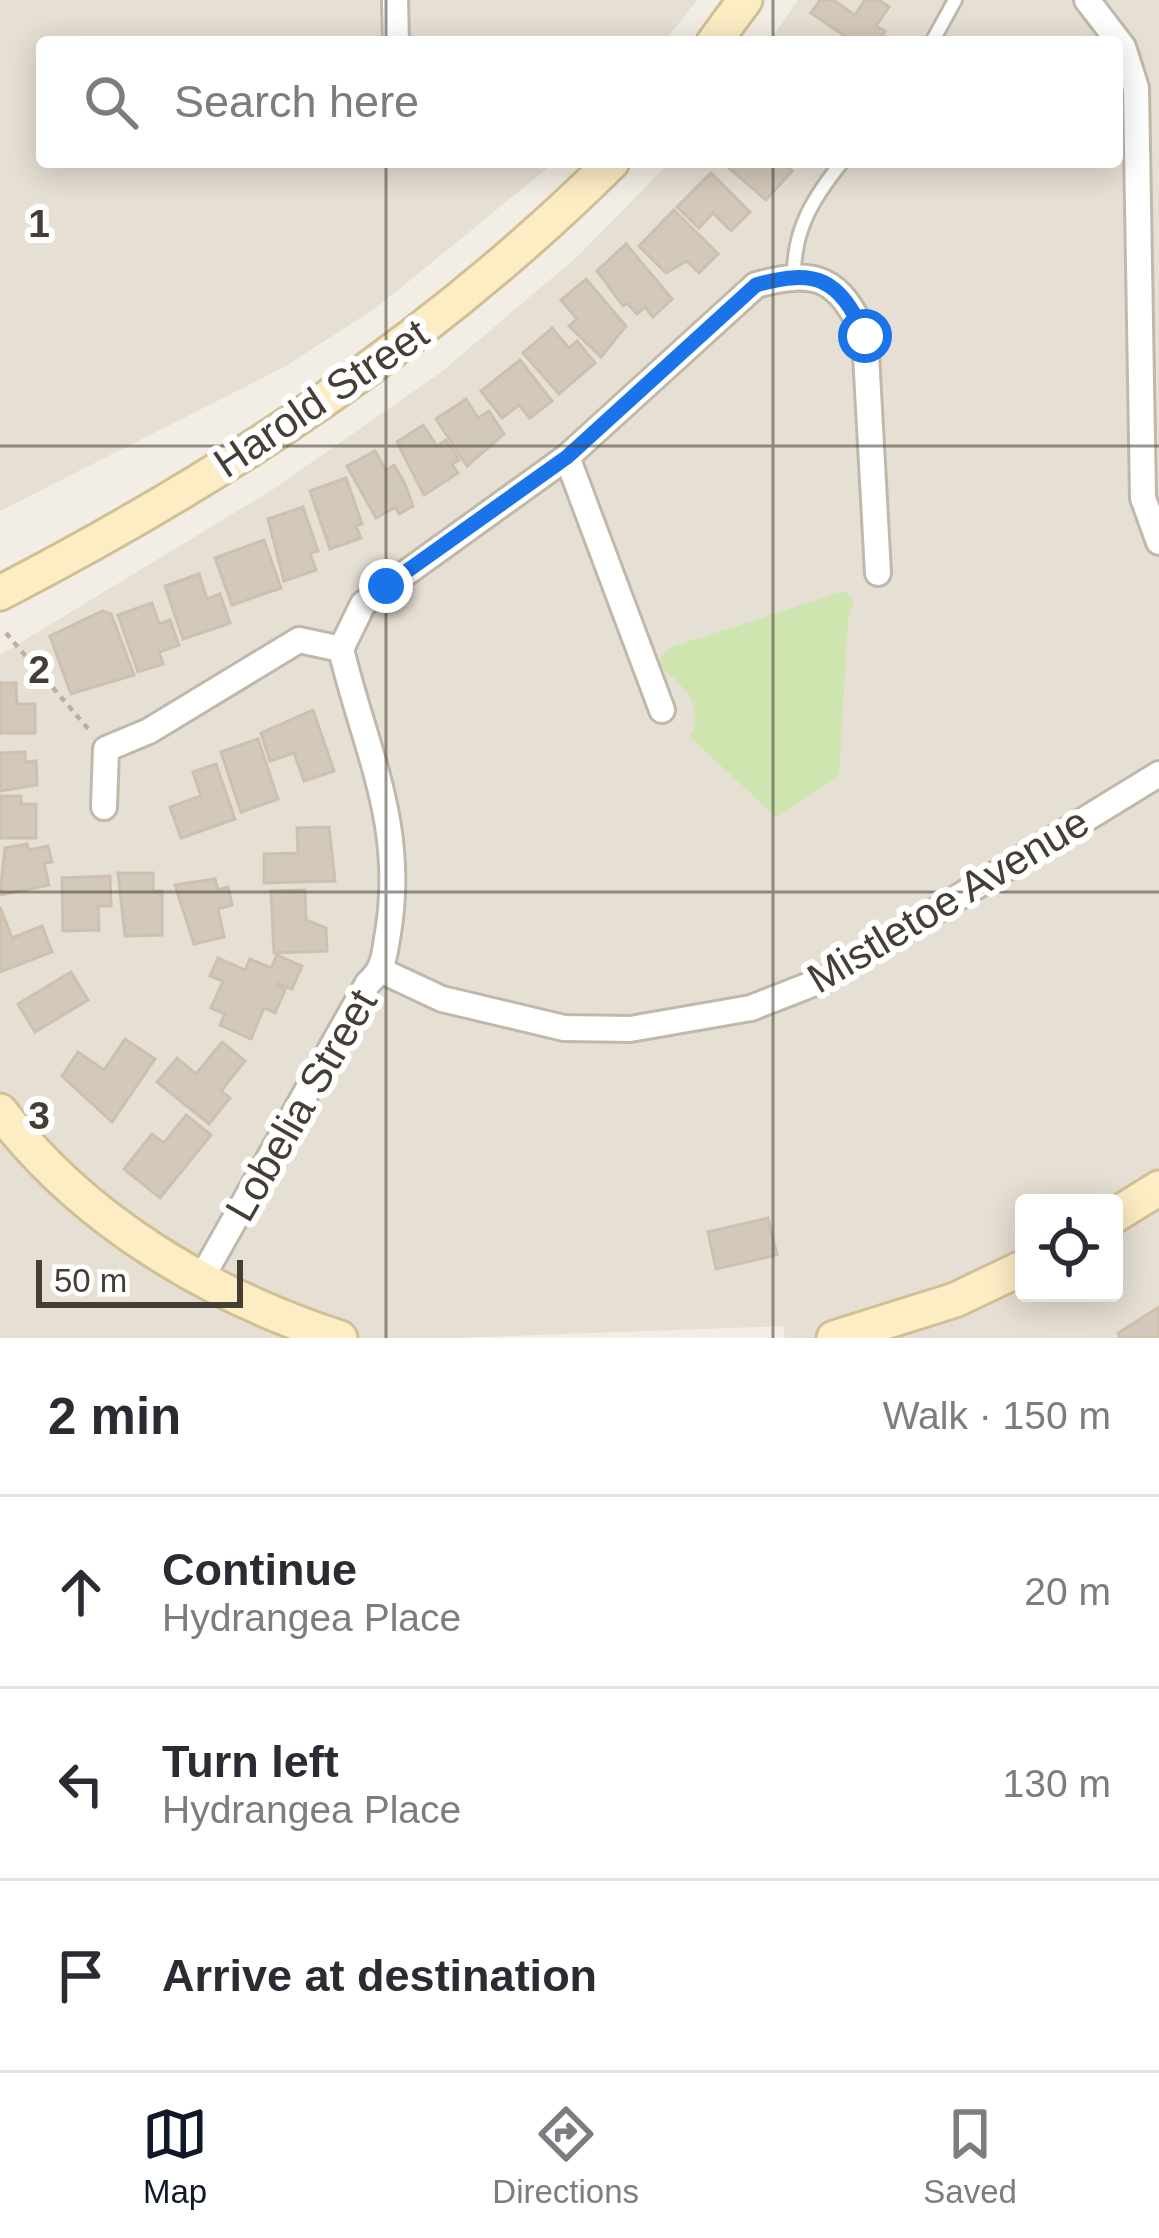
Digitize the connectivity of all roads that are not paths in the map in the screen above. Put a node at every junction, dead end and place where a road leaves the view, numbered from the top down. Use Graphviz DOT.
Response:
graph roads {
  1 [pos="395,0"];
  2 [pos="745,0"];
  3 [pos="955,0"];
  4 [pos="1088,0"];
  5 [pos="396,36"];
  6 [pos="718,36"];
  7 [pos="935,36"];
  8 [pos="1115,36"];
  9 [pos="1123,47"];
  10 [pos="606,168"];
  11 [pos="837,168"];
  12 [pos="794,274"];
  13 [pos="567,457"];
  14 [pos="1159,542"];
  15 [pos="878,573"];
  16 [pos="0,593"];
  17 [pos="341,649"];
  18 [pos="662,710"];
  19 [pos="1159,774"];
  20 [pos="104,807"];
  21 [pos="382,970"];
  22 [pos="0,1111"];
  23 [pos="1159,1188"];
  24 [pos="1123,1210"];
  25 [pos="1015,1271"];
  26 [pos="202,1279"];
  27 [pos="340,1338"];
  28 [pos="834,1338"];
  1 -- 5 [label="street"];
  2 -- 6 [label="main road"];
  3 -- 7 [label="lane"];
  4 -- 8 [label="street"];
  9 -- 14 [label="street"];
  10 -- 16 [label="main road, Harold Street"];
  11 -- 12 [label="lane"];
  12 -- 13 [label="street"];
  12 -- 15 [label="street"];
  13 -- 17 [label="street"];
  13 -- 18 [label="street"];
  17 -- 20 [label="street"];
  17 -- 21 [label="street, Lobelia Street"];
  19 -- 21 [label="street, Mistletoe Avenue"];
  21 -- 26 [label="street, Lobelia Street"];
  22 -- 26 [label="main road"];
  23 -- 24 [label="main road"];
  25 -- 28 [label="main road"];
  26 -- 27 [label="main road"];
}
